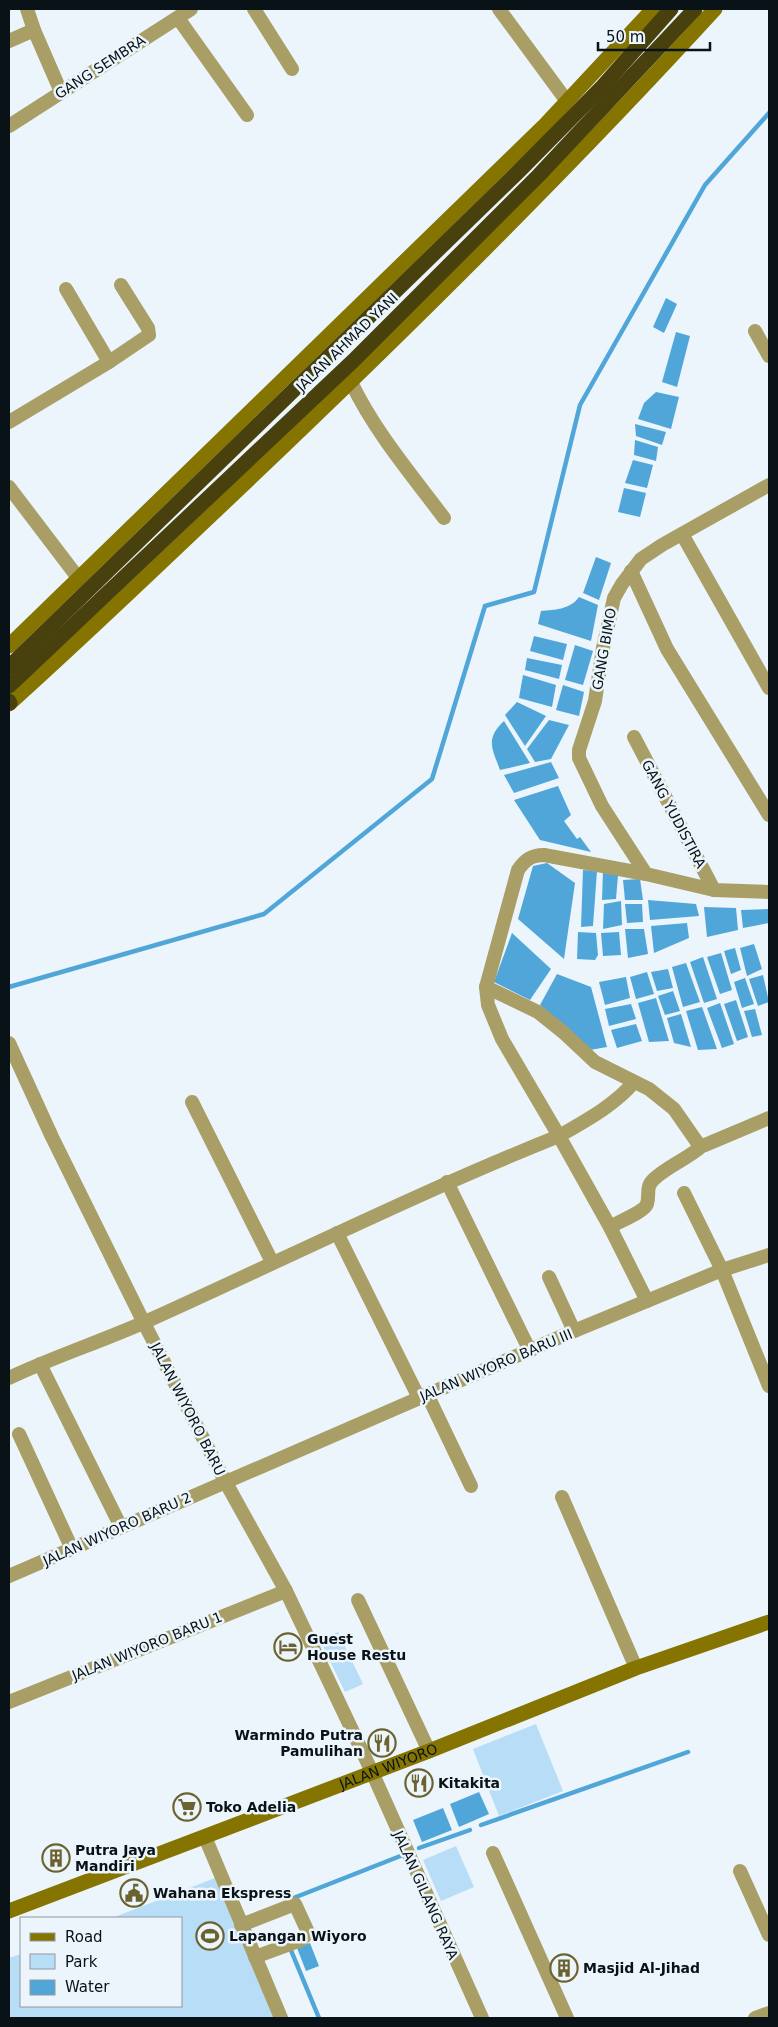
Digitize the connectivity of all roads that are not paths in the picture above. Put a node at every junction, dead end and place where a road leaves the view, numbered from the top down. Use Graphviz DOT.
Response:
graph roads {
  1 [pos="26,9"];
  2 [pos="191,9"];
  3 [pos="254,9"];
  4 [pos="499,9"];
  5 [pos="653,9"];
  6 [pos="670,9"];
  7 [pos="696,9"];
  8 [pos="715,9"];
  9 [pos="178,18"];
  10 [pos="34,30"];
  11 [pos="9,41"];
  12 [pos="292,69"];
  13 [pos="61,92"];
  14 [pos="566,100"];
  15 [pos="247,115"];
  16 [pos="9,126"];
  17 [pos="121,285"];
  18 [pos="66,289"];
  19 [pos="755,331"];
  20 [pos="769,356"];
  21 [pos="109,362"];
  22 [pos="351,382"];
  23 [pos="9,422"];
  24 [pos="769,485"];
  25 [pos="9,487"];
  26 [pos="444,518"];
  27 [pos="682,534"];
  28 [pos="631,570"];
  29 [pos="78,579"];
  30 [pos="9,646"];
  31 [pos="9,667"];
  32 [pos="9,686"];
  33 [pos="769,688"];
  34 [pos="9,703"];
  35 [pos="634,737"];
  36 [pos="769,815"];
  37 [pos="646,874"];
  38 [pos="714,890"];
  39 [pos="769,892"];
  40 [pos="486,987"];
  41 [pos="10,1048"];
  42 [pos="634,1082"];
  43 [pos="192,1102"];
  44 [pos="769,1118"];
  45 [pos="559,1136"];
  46 [pos="702,1146"];
  47 [pos="447,1182"];
  48 [pos="684,1193"];
  49 [pos="610,1226"];
  50 [pos="337,1233"];
  51 [pos="769,1254"];
  52 [pos="272,1262"];
  53 [pos="722,1270"];
  54 [pos="550,1277"];
  55 [pos="646,1301"];
  56 [pos="144,1323"];
  57 [pos="574,1332"];
  58 [pos="530,1350"];
  59 [pos="40,1364"];
  60 [pos="9,1378"];
  61 [pos="769,1386"];
  62 [pos="423,1396"];
  63 [pos="19,1434"];
  64 [pos="225,1481"];
  65 [pos="471,1486"];
  66 [pos="562,1497"];
  67 [pos="121,1527"];
  68 [pos="72,1549"];
  69 [pos="9,1576"];
  70 [pos="286,1591"];
  71 [pos="358,1600"];
  72 [pos="769,1622"];
  73 [pos="636,1668"];
  74 [pos="9,1702"];
  75 [pos="429,1751"];
  76 [pos="372,1772"];
  77 [pos="205,1837"];
  78 [pos="494,1853"];
  79 [pos="740,1871"];
  80 [pos="9,1911"];
  81 [pos="241,1925"];
  82 [pos="769,1935"];
  83 [pos="255,1957"];
  84 [pos="769,2013"];
  85 [pos="281,2018"];
  86 [pos="482,2018"];
  87 [pos="566,2018"];
  88 [pos="755,2018"];
  1 -- 10 [label="street"];
  2 -- 9 [label="street, GANG SEMBRA"];
  3 -- 12 [label="street"];
  4 -- 14 [label="street"];
  5 -- 14 [label="street"];
  6 -- 31 [label="highway, JALAN AHMAD YANI"];
  7 -- 32 [label="highway, JALAN AHMAD YANI"];
  8 -- 22 [label="street"];
  9 -- 13 [label="street, GANG SEMBRA"];
  9 -- 15 [label="street"];
  10 -- 11 [label="street"];
  10 -- 13 [label="street"];
  13 -- 16 [label="street, GANG SEMBRA"];
  14 -- 29 [label="street"];
  17 -- 21 [label="street"];
  18 -- 21 [label="street"];
  19 -- 20 [label="street"];
  21 -- 23 [label="street"];
  22 -- 26 [label="street"];
  22 -- 34 [label="street"];
  24 -- 27 [label="street, GANG BIMO"];
  25 -- 29 [label="street"];
  27 -- 28 [label="street, GANG BIMO"];
  27 -- 33 [label="street"];
  28 -- 36 [label="street"];
  28 -- 37 [label="street, GANG BIMO"];
  29 -- 30 [label="street"];
  35 -- 38 [label="street, GANG YUDISTIRA"];
  37 -- 38 [label="street"];
  37 -- 40 [label="street"];
  38 -- 39 [label="street"];
  40 -- 42 [label="street"];
  40 -- 45 [label="street"];
  41 -- 56 [label="street, JALAN WIYORO BARU"];
  42 -- 45 [label="street"];
  42 -- 46 [label="street"];
  43 -- 52 [label="street"];
  44 -- 46 [label="street"];
  45 -- 47 [label="street"];
  45 -- 49 [label="street"];
  46 -- 49 [label="street"];
  47 -- 50 [label="street"];
  47 -- 58 [label="street"];
  48 -- 53 [label="street"];
  49 -- 55 [label="street"];
  50 -- 52 [label="street"];
  50 -- 62 [label="street"];
  51 -- 53 [label="street, JALAN WIYORO BARU III"];
  52 -- 56 [label="street"];
  53 -- 55 [label="street, JALAN WIYORO BARU III"];
  53 -- 61 [label="street"];
  54 -- 57 [label="street"];
  55 -- 57 [label="street, JALAN WIYORO BARU III"];
  56 -- 59 [label="street"];
  56 -- 64 [label="street, JALAN WIYORO BARU"];
  57 -- 58 [label="street, JALAN WIYORO BARU III"];
  58 -- 62 [label="street, JALAN WIYORO BARU III"];
  59 -- 60 [label="street"];
  59 -- 67 [label="street"];
  62 -- 64 [label="street, JALAN WIYORO BARU III"];
  62 -- 65 [label="street"];
  63 -- 68 [label="street"];
  64 -- 67 [label="street, JALAN WIYORO BARU 2"];
  64 -- 70 [label="street, JALAN WIYORO BARU"];
  66 -- 73 [label="street"];
  67 -- 68 [label="street, JALAN WIYORO BARU 2"];
  68 -- 69 [label="street, JALAN WIYORO BARU 2"];
  70 -- 74 [label="street, JALAN WIYORO BARU 1"];
  70 -- 76 [label="street, JALAN WIYORO BARU"];
  71 -- 75 [label="street"];
  72 -- 73 [label="street, JALAN WIYORO"];
  73 -- 75 [label="street, JALAN WIYORO"];
  75 -- 76 [label="street, JALAN WIYORO"];
  76 -- 77 [label="street, JALAN WIYORO"];
  76 -- 86 [label="street, JALAN GILANG RAYA"];
  77 -- 80 [label="street, JALAN WIYORO"];
  77 -- 81 [label="street"];
  78 -- 87 [label="street"];
  79 -- 82 [label="street"];
  81 -- 83 [label="street"];
  81 -- 83 [label="street"];
  83 -- 85 [label="street"];
  84 -- 88 [label="street"];
}
